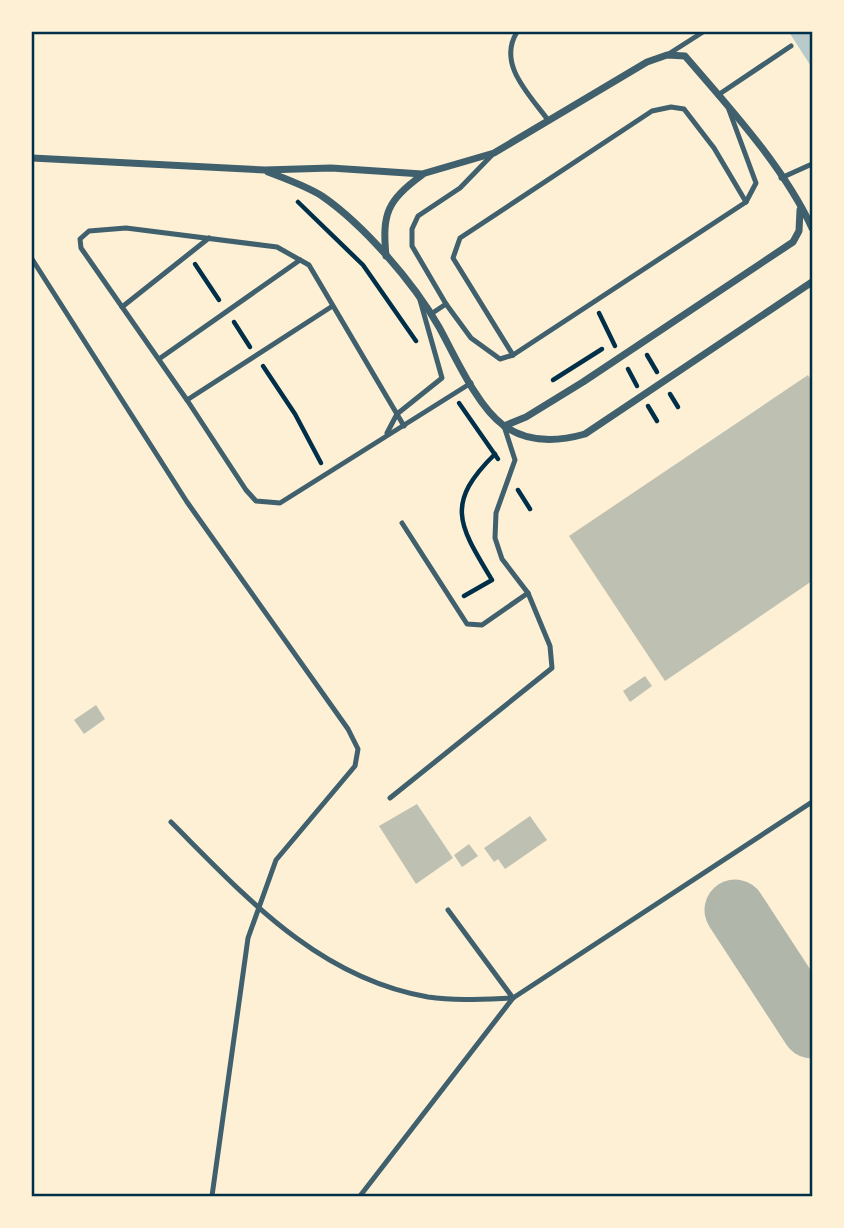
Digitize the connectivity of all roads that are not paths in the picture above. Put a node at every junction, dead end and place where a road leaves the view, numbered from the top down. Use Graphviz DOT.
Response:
graph roads {
  1 [pos="517,32"];
  2 [pos="698,33"];
  3 [pos="791,46"];
  4 [pos="667,55"];
  5 [pos="718,95"];
  6 [pos="727,104"];
  7 [pos="548,120"];
  8 [pos="494,153"];
  9 [pos="32,158"];
  10 [pos="813,164"];
  11 [pos="265,170"];
  12 [pos="422,174"];
  13 [pos="781,178"];
  14 [pos="746,202"];
  15 [pos="800,206"];
  16 [pos="813,228"];
  17 [pos="209,239"];
  18 [pos="386,257"];
  19 [pos="32,259"];
  20 [pos="300,260"];
  21 [pos="813,282"];
  22 [pos="420,300"];
  23 [pos="446,304"];
  24 [pos="122,307"];
  25 [pos="331,307"];
  26 [pos="431,314"];
  27 [pos="513,355"];
  28 [pos="159,359"];
  29 [pos="471,383"];
  30 [pos="187,400"];
  31 [pos="397,414"];
  32 [pos="404,426"];
  33 [pos="504,426"];
  34 [pos="387,433"];
  35 [pos="402,523"];
  36 [pos="528,593"];
  37 [pos="390,798"];
  38 [pos="813,802"];
  39 [pos="171,821"];
  40 [pos="448,910"];
  41 [pos="260,911"];
  42 [pos="513,998"];
  43 [pos="212,1196"];
  44 [pos="360,1196"];
  1 -- 7 [label="lane"];
  2 -- 4 [label="lane"];
  3 -- 5 [label="lane"];
  4 -- 5 [label="street"];
  4 -- 7 [label="street"];
  5 -- 6 [label="street"];
  6 -- 13 [label="street"];
  6 -- 14 [label="lane"];
  7 -- 8 [label="street"];
  8 -- 12 [label="street"];
  8 -- 23 [label="lane"];
  9 -- 11 [label="street"];
  10 -- 13 [label="lane"];
  11 -- 12 [label="street"];
  11 -- 18 [label="street"];
  12 -- 18 [label="street"];
  13 -- 15 [label="street"];
  14 -- 27 [label="lane"];
  14 -- 27 [label="lane"];
  15 -- 16 [label="street"];
  15 -- 33 [label="street"];
  17 -- 20 [label="lane"];
  17 -- 24 [label="lane"];
  17 -- 24 [label="lane"];
  18 -- 22 [label="street"];
  19 -- 41 [label="lane"];
  20 -- 25 [label="lane"];
  20 -- 28 [label="lane"];
  21 -- 33 [label="street"];
  22 -- 26 [label="street"];
  22 -- 31 [label="lane"];
  23 -- 26 [label="lane"];
  23 -- 27 [label="lane"];
  24 -- 28 [label="lane"];
  25 -- 30 [label="lane"];
  25 -- 31 [label="lane"];
  26 -- 29 [label="street"];
  28 -- 30 [label="lane"];
  29 -- 32 [label="lane"];
  29 -- 33 [label="street"];
  30 -- 34 [label="lane"];
  31 -- 32 [label="lane"];
  31 -- 34 [label="lane"];
  32 -- 34 [label="lane"];
  33 -- 36 [label="lane"];
  35 -- 36 [label="lane"];
  36 -- 37 [label="lane"];
  38 -- 42 [label="lane"];
  39 -- 41 [label="lane"];
  40 -- 42 [label="lane"];
  41 -- 42 [label="lane"];
  41 -- 43 [label="lane"];
  42 -- 44 [label="lane"];
}
